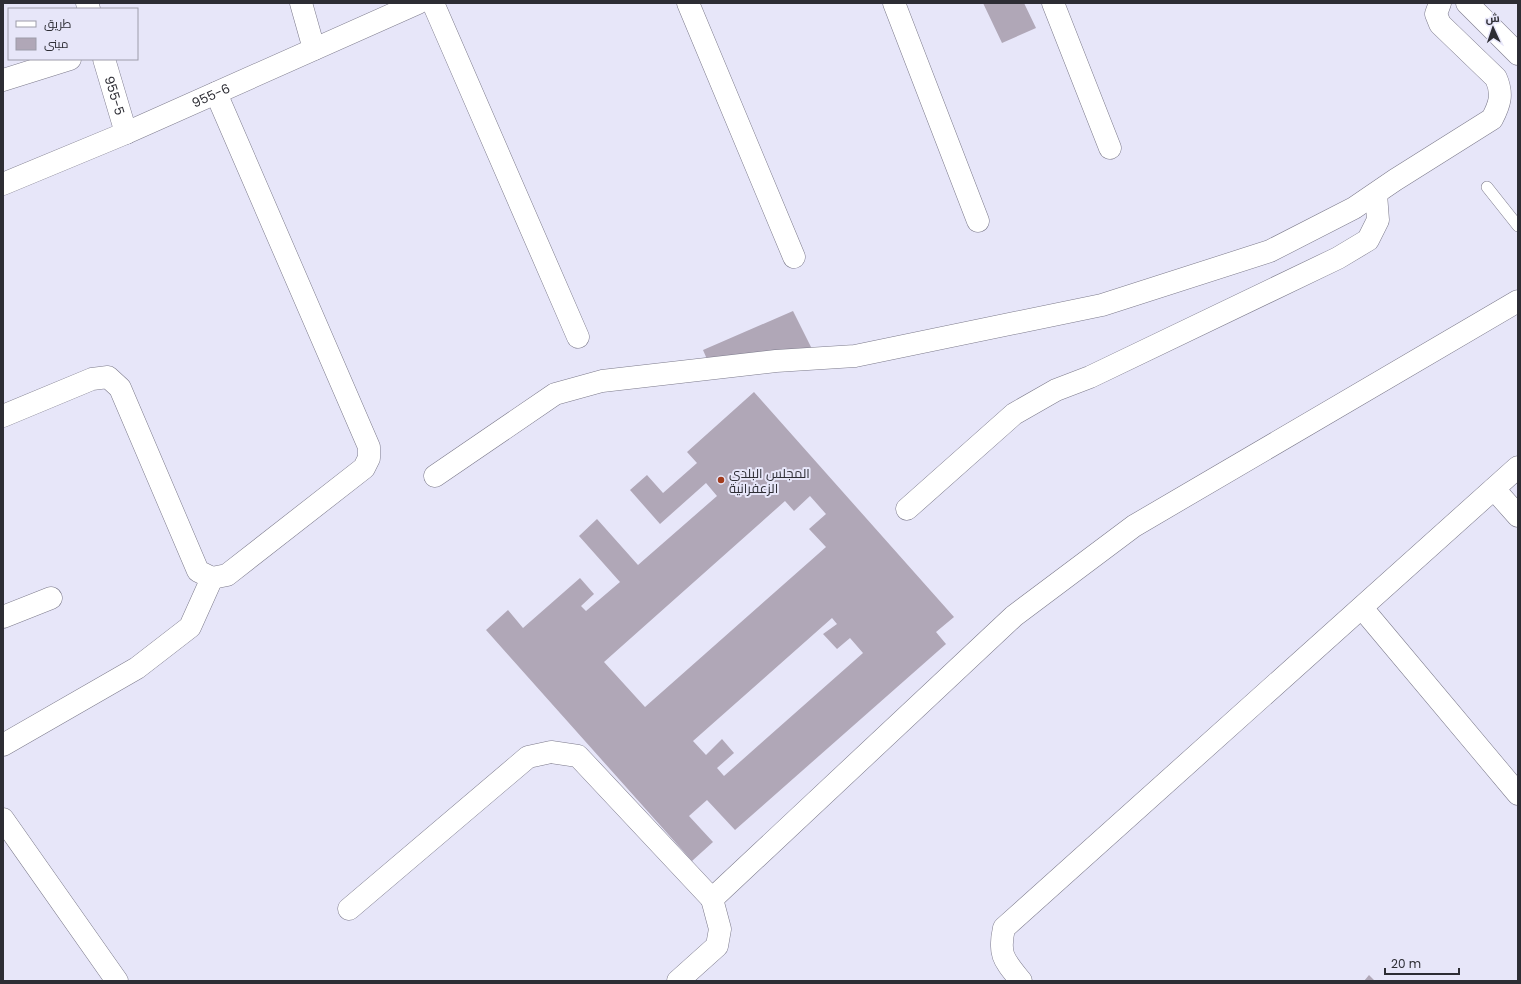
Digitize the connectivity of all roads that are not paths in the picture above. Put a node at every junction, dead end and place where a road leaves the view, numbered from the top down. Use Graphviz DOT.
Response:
graph roads {
  1 [pos="300,3"];
  2 [pos="418,3"];
  3 [pos="433,3"];
  4 [pos="688,3"];
  5 [pos="894,3"];
  6 [pos="1053,3"];
  7 [pos="1440,3"];
  8 [pos="1467,3"];
  9 [pos="314,49"];
  10 [pos="1518,54"];
  11 [pos="67,60"];
  12 [pos="104,60"];
  13 [pos="3,80"];
  14 [pos="216,93"];
  15 [pos="126,133"];
  16 [pos="1110,148"];
  17 [pos="3,184"];
  18 [pos="1487,187"];
  19 [pos="1376,194"];
  20 [pos="978,221"];
  21 [pos="1518,226"];
  22 [pos="794,257"];
  23 [pos="1518,300"];
  24 [pos="578,337"];
  25 [pos="3,416"];
  26 [pos="1518,467"];
  27 [pos="435,476"];
  28 [pos="1494,489"];
  29 [pos="907,509"];
  30 [pos="1518,516"];
  31 [pos="212,578"];
  32 [pos="51,598"];
  33 [pos="1362,608"];
  34 [pos="3,617"];
  35 [pos="3,745"];
  36 [pos="1518,794"];
  37 [pos="3,819"];
  38 [pos="712,899"];
  39 [pos="349,909"];
  40 [pos="117,981"];
  41 [pos="678,981"];
  42 [pos="1021,981"];
  1 -- 9 [label="street"];
  2 -- 9 [label="street, 955-6"];
  3 -- 24 [label="street"];
  4 -- 22 [label="street"];
  5 -- 20 [label="street"];
  6 -- 16 [label="street"];
  7 -- 19 [label="street"];
  8 -- 10 [label="street"];
  9 -- 14 [label="street, 955-6"];
  11 -- 13 [label="street"];
  12 -- 15 [label="street, 955-5"];
  14 -- 15 [label="street, 955-6"];
  14 -- 31 [label="street"];
  15 -- 17 [label="street, 955-6"];
  18 -- 21 [label="lane"];
  19 -- 27 [label="street"];
  19 -- 29 [label="street"];
  23 -- 38 [label="street"];
  25 -- 31 [label="street"];
  26 -- 28 [label="street"];
  28 -- 30 [label="street"];
  28 -- 33 [label="street"];
  31 -- 35 [label="street"];
  32 -- 34 [label="street"];
  33 -- 36 [label="street"];
  33 -- 42 [label="street"];
  37 -- 40 [label="street"];
  38 -- 39 [label="street"];
  38 -- 41 [label="street"];
}
